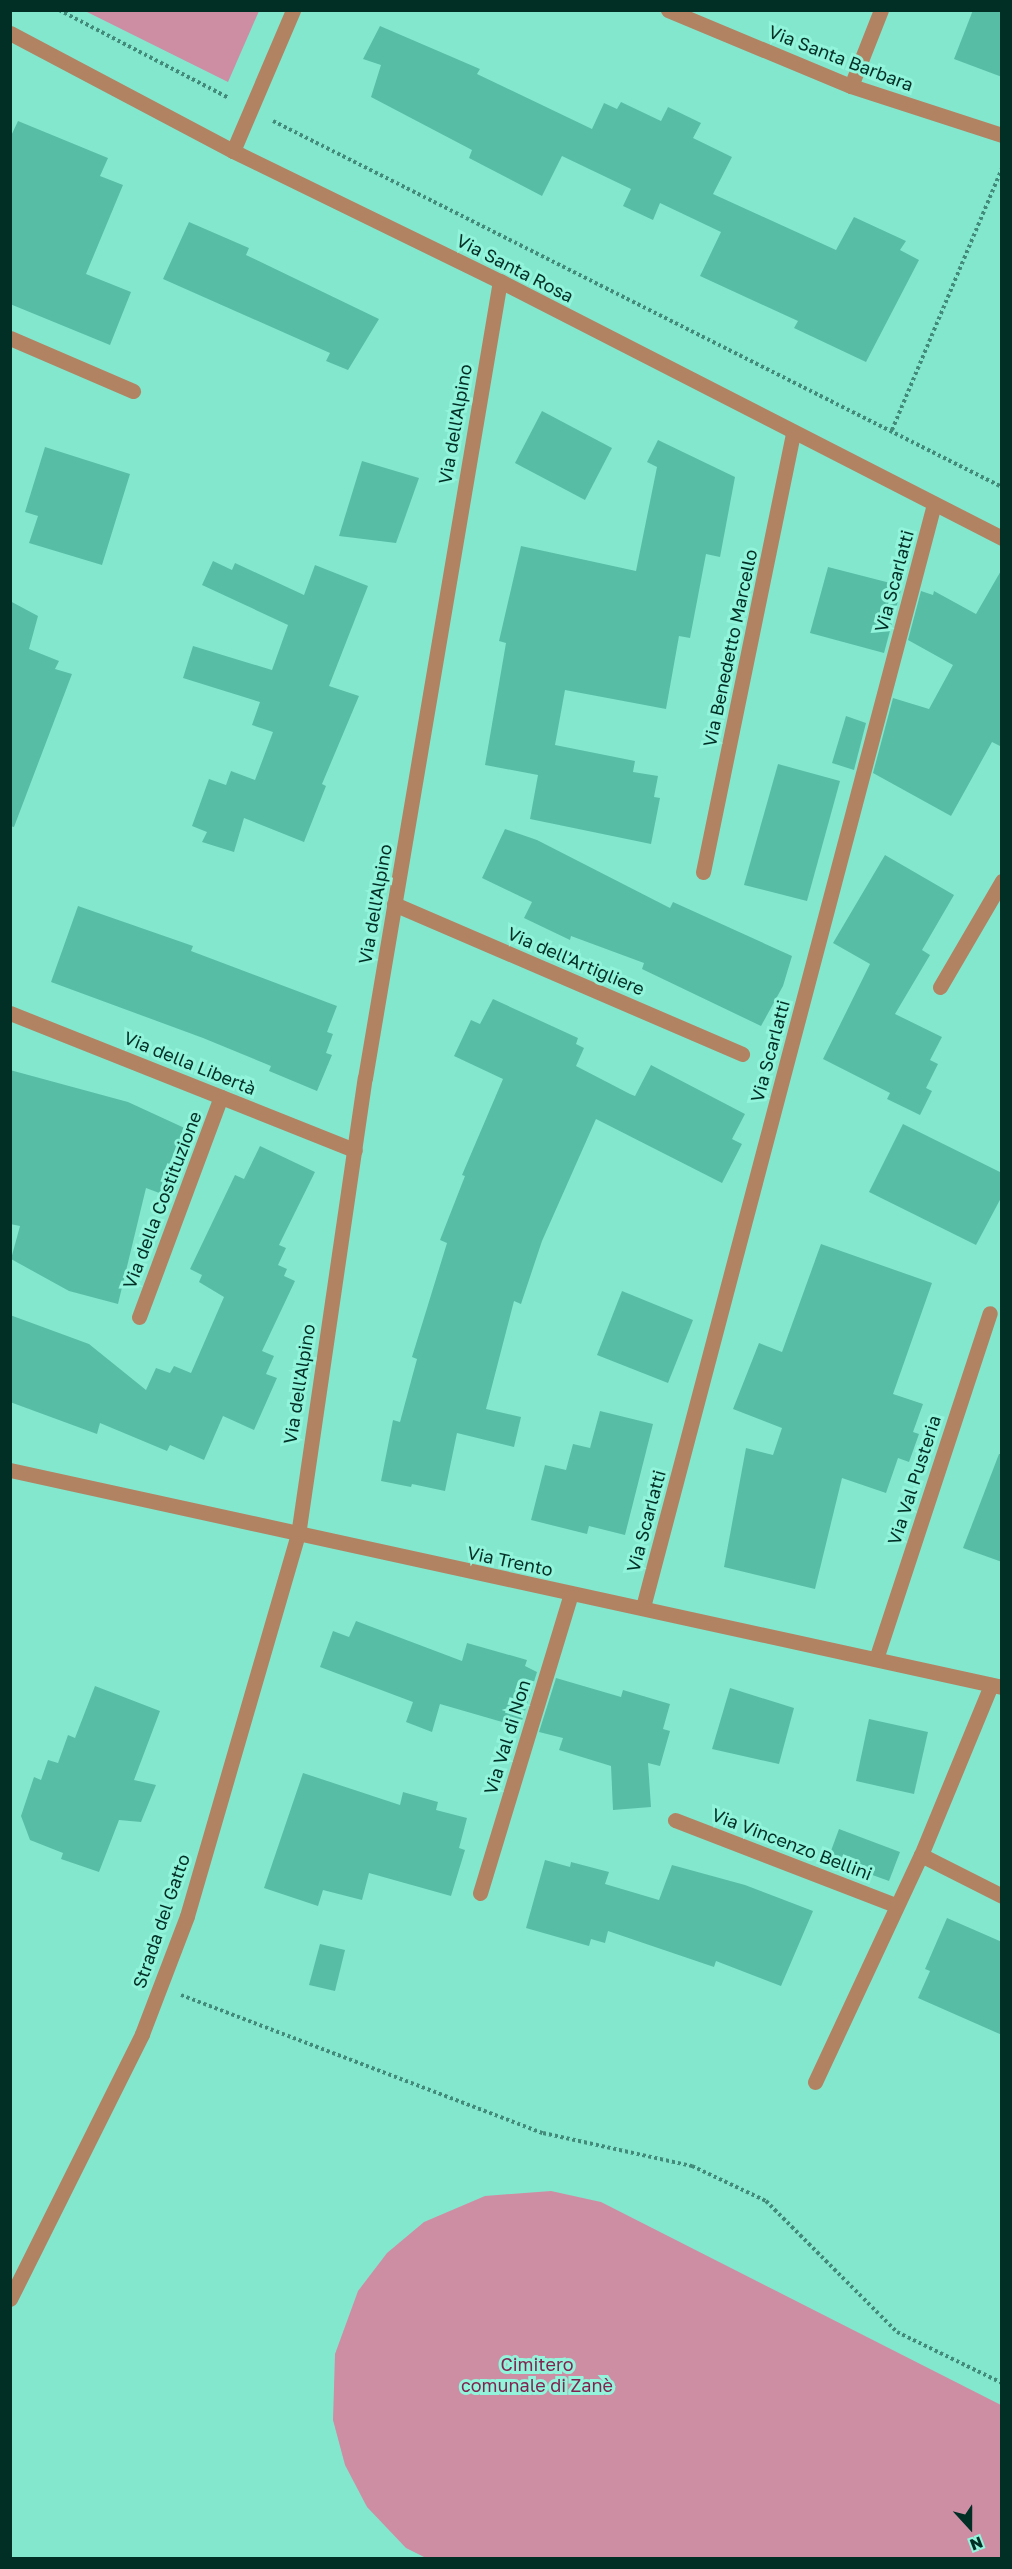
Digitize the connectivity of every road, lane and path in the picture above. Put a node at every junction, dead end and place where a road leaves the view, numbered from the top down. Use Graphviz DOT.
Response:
graph roads {
  1 [pos="59,10"];
  2 [pos="292,10"];
  3 [pos="668,10"];
  4 [pos="881,10"];
  5 [pos="10,33"];
  6 [pos="851,86"];
  7 [pos="221,93"];
  8 [pos="280,124"];
  9 [pos="1002,135"];
  10 [pos="232,151"];
  11 [pos="1002,168"];
  12 [pos="500,281"];
  13 [pos="10,338"];
  14 [pos="133,391"];
  15 [pos="892,430"];
  16 [pos="793,432"];
  17 [pos="1002,487"];
  18 [pos="934,504"];
  19 [pos="1002,538"];
  20 [pos="703,872"];
  21 [pos="1002,881"];
  22 [pos="394,904"];
  23 [pos="940,987"];
  24 [pos="10,1013"];
  25 [pos="742,1054"];
  26 [pos="221,1097"];
  27 [pos="355,1150"];
  28 [pos="990,1313"];
  29 [pos="139,1317"];
  30 [pos="10,1470"];
  31 [pos="298,1535"];
  32 [pos="571,1594"];
  33 [pos="643,1607"];
  34 [pos="876,1659"];
  35 [pos="996,1686"];
  36 [pos="675,1820"];
  37 [pos="921,1855"];
  38 [pos="480,1893"];
  39 [pos="1002,1896"];
  40 [pos="895,1905"];
  41 [pos="160,1987"];
  42 [pos="815,2082"];
  43 [pos="12,2292"];
  44 [pos="1002,2383"];
  1 -- 7 [label="path"];
  2 -- 10 [label="street"];
  3 -- 6 [label="street, Via Santa Barbara"];
  4 -- 6 [label="street"];
  5 -- 10 [label="street, Via Santa Rosa"];
  6 -- 9 [label="street, Via Santa Barbara"];
  8 -- 15 [label="path"];
  10 -- 12 [label="street, Via Santa Rosa"];
  11 -- 15 [label="path"];
  12 -- 16 [label="street, Via Santa Rosa"];
  12 -- 22 [label="street, Via dell'Alpino"];
  13 -- 14 [label="street"];
  15 -- 17 [label="path"];
  16 -- 18 [label="street, Via Santa Rosa"];
  16 -- 20 [label="street, Via Benedetto Marcello"];
  18 -- 19 [label="street, Via Santa Rosa"];
  18 -- 33 [label="street, Via Scarlatti"];
  21 -- 23 [label="street"];
  22 -- 25 [label="street, Via dell'Artigliere"];
  22 -- 27 [label="street, Via dell'Alpino"];
  24 -- 26 [label="street, Via della Libertà"];
  26 -- 27 [label="street, Via della Libertà"];
  26 -- 29 [label="street, Via della Costituzione"];
  27 -- 31 [label="street, Via dell'Alpino"];
  28 -- 34 [label="street, Via Val Pusteria"];
  30 -- 31 [label="street, Via Trento"];
  31 -- 32 [label="street, Via Trento"];
  31 -- 41 [label="street, Strada del Gatto"];
  32 -- 33 [label="street, Via Trento"];
  32 -- 38 [label="street, Via Val di Non"];
  33 -- 34 [label="street, Via Trento"];
  34 -- 35 [label="street, Via Trento"];
  35 -- 37 [label="street"];
  36 -- 40 [label="street, Via Vincenzo Bellini"];
  37 -- 39 [label="street"];
  37 -- 40 [label="street"];
  40 -- 42 [label="street"];
  41 -- 43 [label="street, Strada del Gatto"];
  41 -- 44 [label="path"];
}
